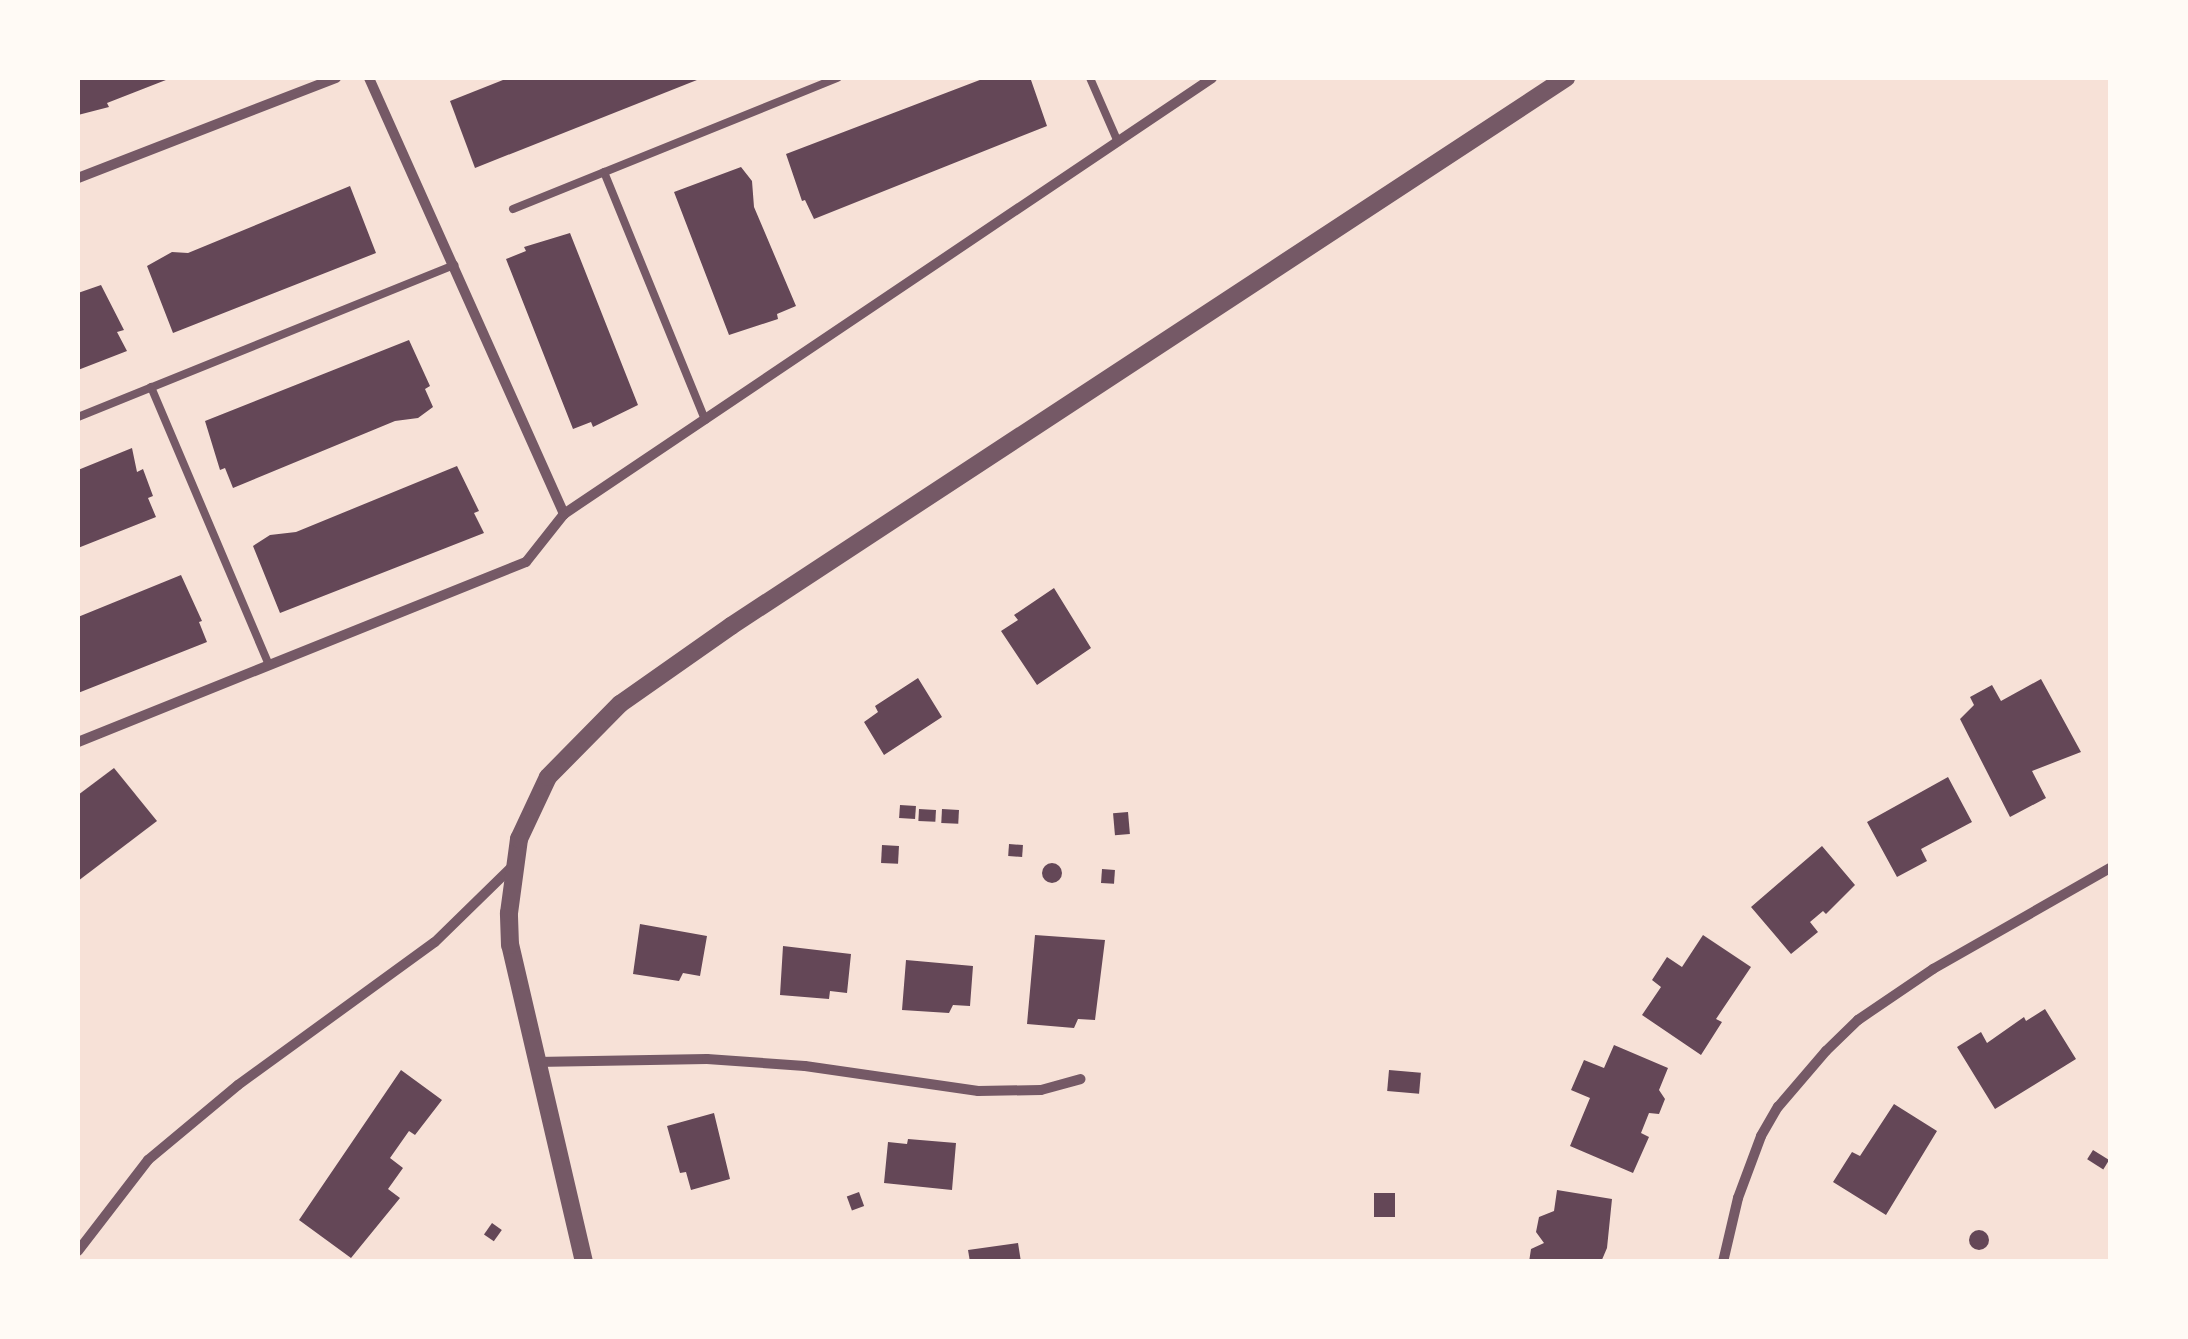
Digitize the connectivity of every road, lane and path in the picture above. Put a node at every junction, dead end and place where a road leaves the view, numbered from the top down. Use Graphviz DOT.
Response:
graph roads {
  1 [pos="336,78"];
  2 [pos="369,78"];
  3 [pos="838,78"];
  4 [pos="1090,78"];
  5 [pos="1212,78"];
  6 [pos="1566,78"];
  7 [pos="1118,142"];
  8 [pos="604,172"];
  9 [pos="78,178"];
  10 [pos="513,209"];
  11 [pos="455,265"];
  12 [pos="151,387"];
  13 [pos="78,417"];
  14 [pos="705,420"];
  15 [pos="564,514"];
  16 [pos="269,666"];
  17 [pos="78,742"];
  18 [pos="514,865"];
  19 [pos="2110,868"];
  20 [pos="535,1062"];
  21 [pos="1081,1079"];
  22 [pos="78,1250"];
  23 [pos="584,1262"];
  24 [pos="1722,1262"];
  1 -- 9 [label="street"];
  2 -- 11 [label="street"];
  3 -- 8 [label="lane"];
  4 -- 7 [label="lane"];
  5 -- 7 [label="street"];
  6 -- 18 [label="street"];
  7 -- 14 [label="street"];
  8 -- 10 [label="lane"];
  8 -- 14 [label="lane"];
  11 -- 12 [label="lane"];
  11 -- 15 [label="street"];
  12 -- 13 [label="lane"];
  12 -- 16 [label="lane"];
  14 -- 15 [label="street"];
  15 -- 16 [label="street"];
  16 -- 17 [label="street"];
  18 -- 20 [label="street"];
  18 -- 22 [label="street"];
  19 -- 24 [label="street"];
  20 -- 21 [label="street"];
  20 -- 23 [label="street"];
}
